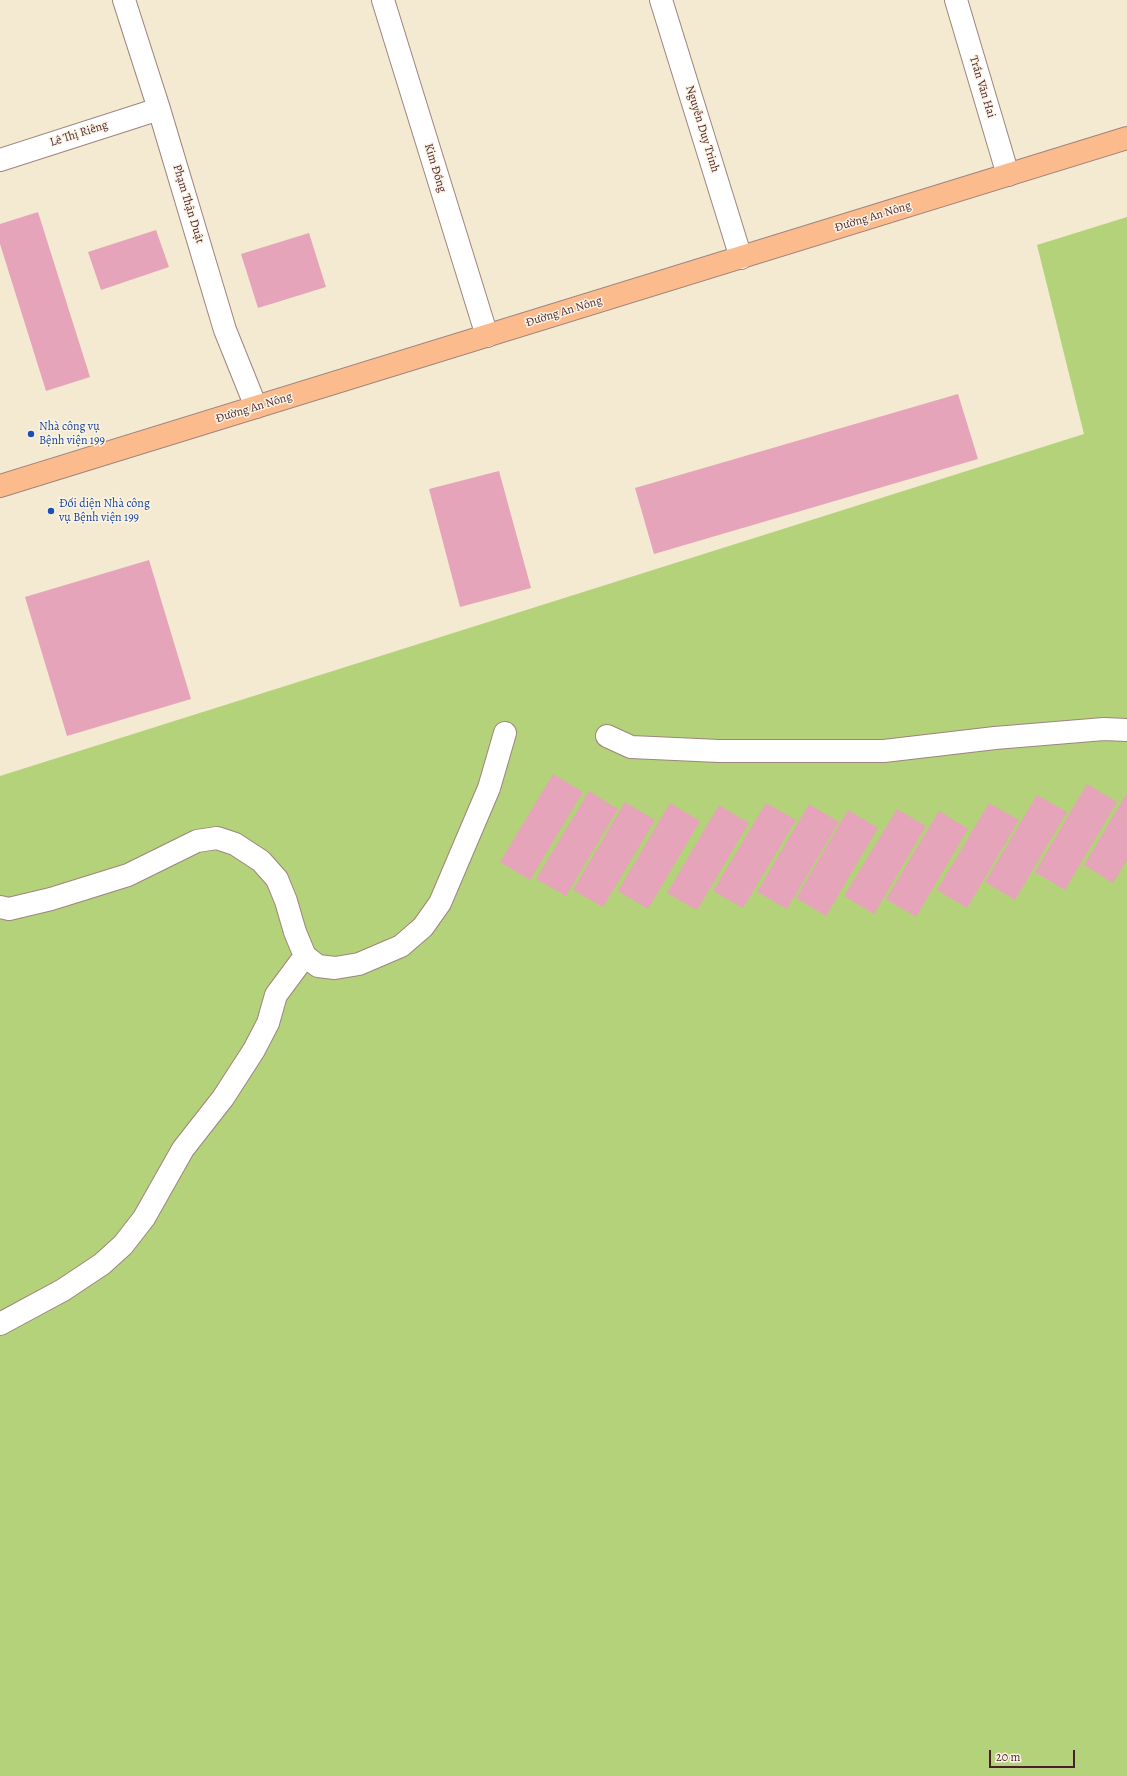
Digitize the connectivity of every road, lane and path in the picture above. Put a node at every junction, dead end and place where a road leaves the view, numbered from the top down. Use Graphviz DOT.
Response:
graph roads {
  1 [pos="124,0"];
  2 [pos="384,0"];
  3 [pos="661,0"];
  4 [pos="956,0"];
  5 [pos="159,109"];
  6 [pos="1127,138"];
  7 [pos="0,160"];
  8 [pos="1008,175"];
  9 [pos="741,258"];
  10 [pos="487,336"];
  11 [pos="256,407"];
  12 [pos="0,486"];
  13 [pos="1127,730"];
  14 [pos="505,733"];
  15 [pos="607,736"];
  16 [pos="0,908"];
  17 [pos="305,956"];
  18 [pos="0,1324"];
  1 -- 5 [label="street, Phạm Thận Duật"];
  2 -- 10 [label="street, Kim Đồng"];
  3 -- 9 [label="street, Nguyễn Duy Trinh"];
  4 -- 8 [label="street, Trần Văn Hai"];
  5 -- 7 [label="street, Lê Thị Riêng"];
  5 -- 11 [label="street, Phạm Thận Duật"];
  6 -- 8 [label="main road, Đường An Nông"];
  8 -- 9 [label="main road, Đường An Nông"];
  9 -- 10 [label="main road, Đường An Nông"];
  10 -- 11 [label="main road, Đường An Nông"];
  11 -- 12 [label="main road, Đường An Nông"];
  13 -- 15 [label="street"];
  14 -- 17 [label="street"];
  16 -- 17 [label="street"];
  17 -- 18 [label="street"];
}
